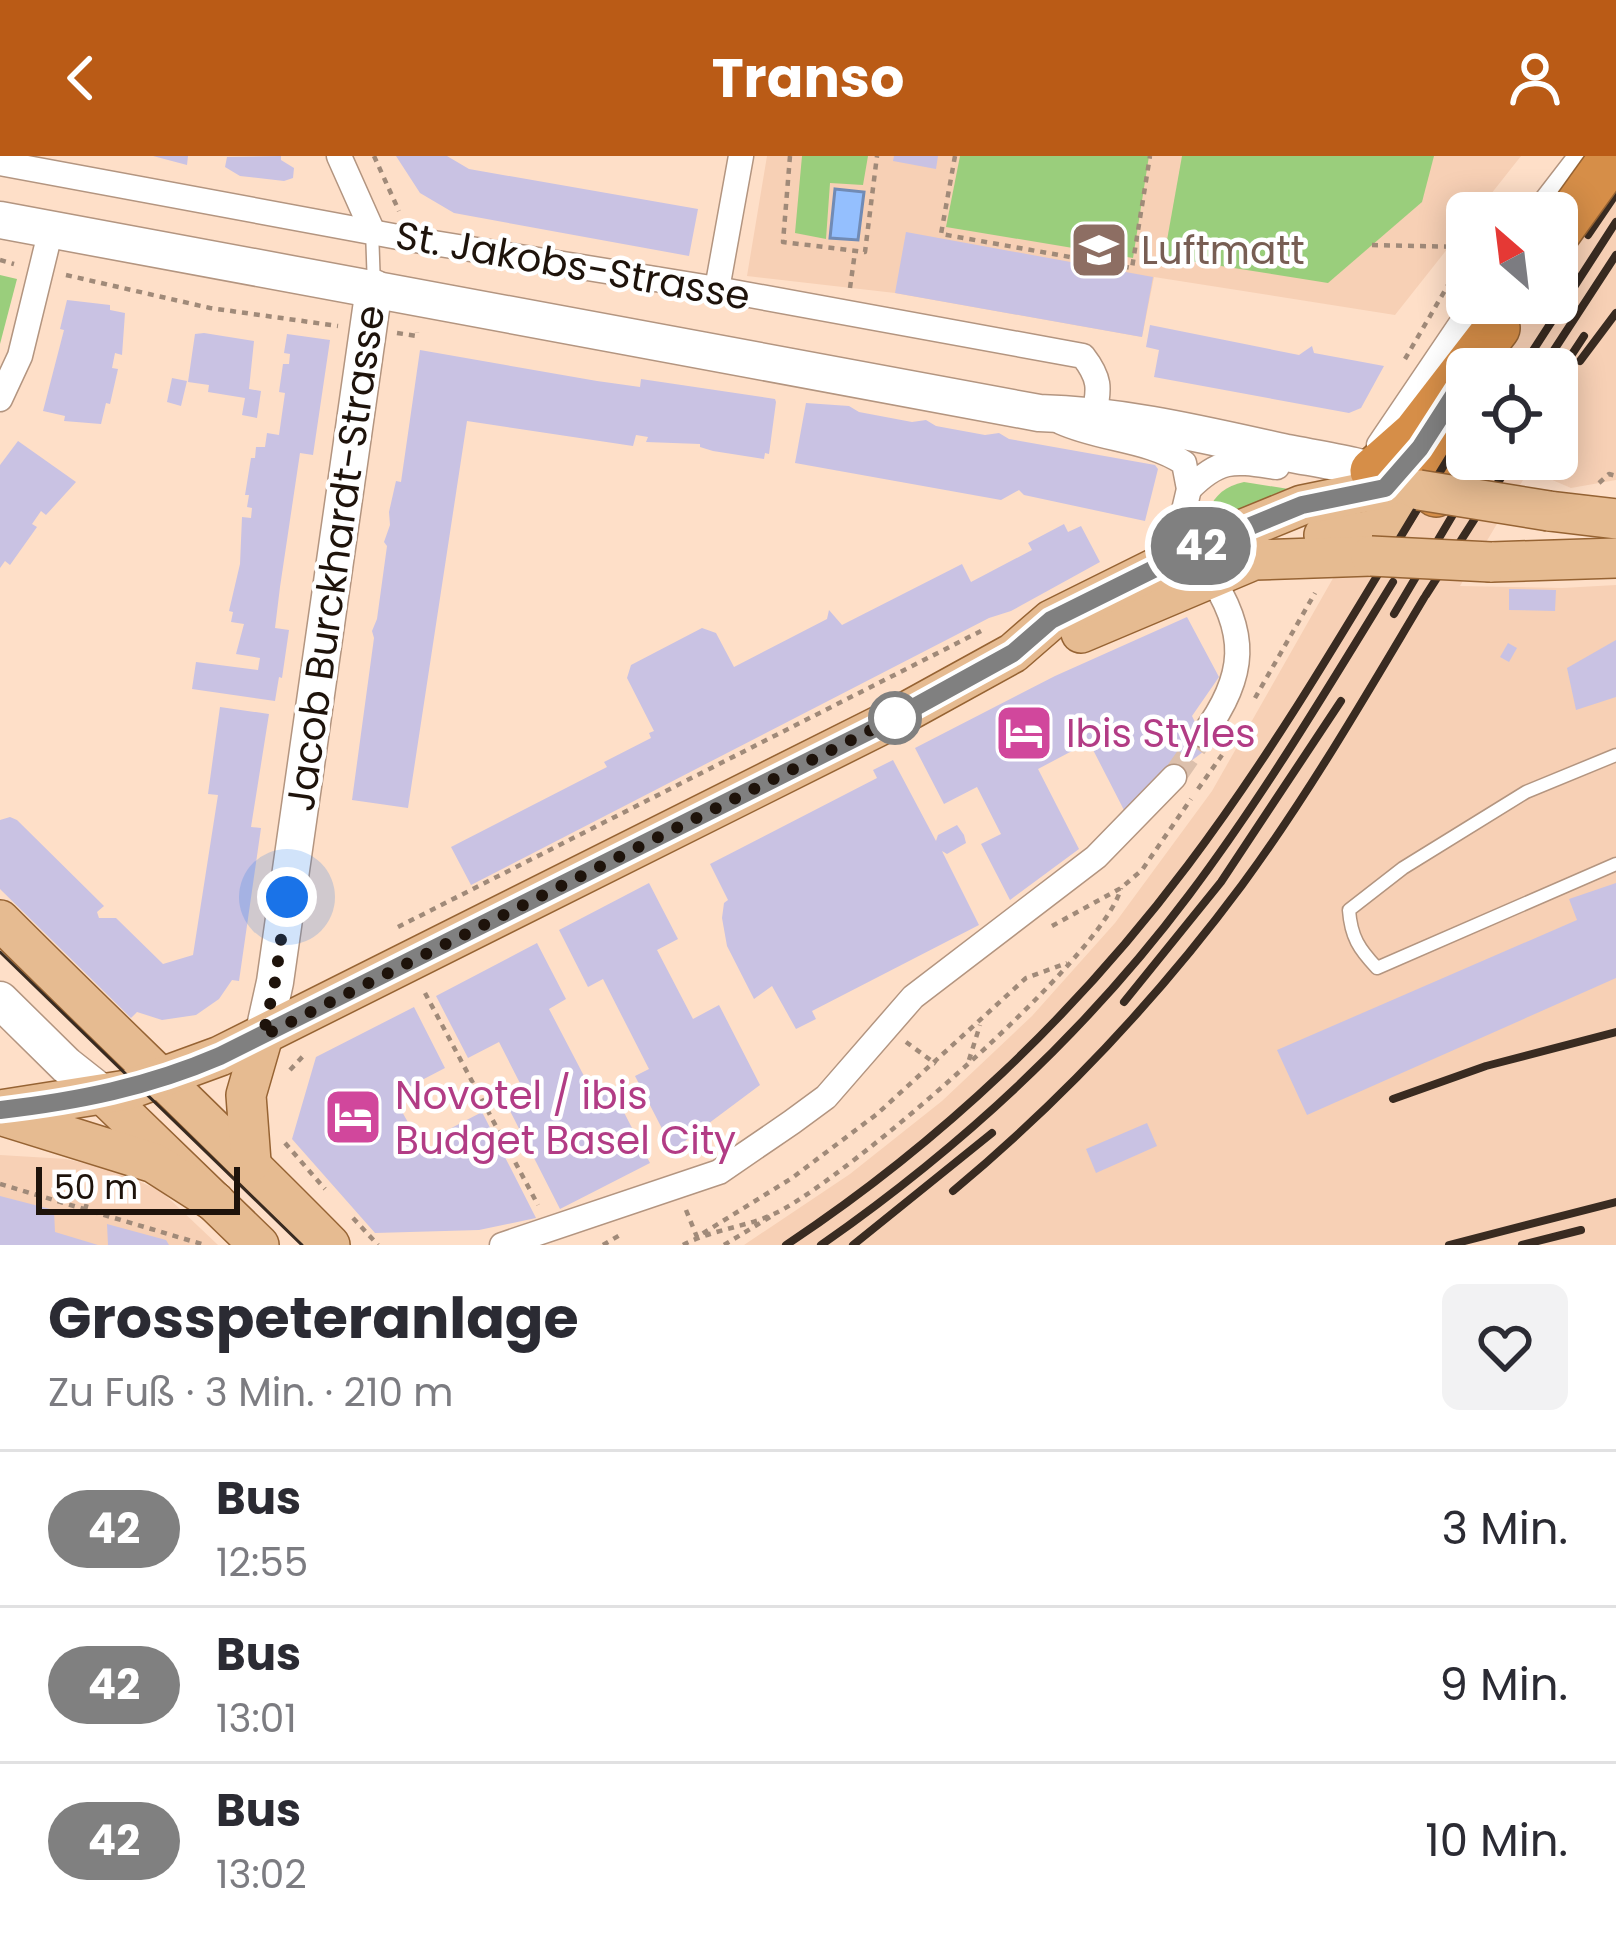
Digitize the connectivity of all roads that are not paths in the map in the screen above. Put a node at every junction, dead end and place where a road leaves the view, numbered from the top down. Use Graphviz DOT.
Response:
graph roads {
  1 [pos="339,156"];
  2 [pos="741,156"];
  3 [pos="1581,156"];
  4 [pos="1613,156"];
  5 [pos="0,163"];
  6 [pos="1553,192"];
  7 [pos="1578,205"];
  8 [pos="0,220"];
  9 [pos="51,229"];
  10 [pos="371,230"];
  11 [pos="374,288"];
  12 [pos="717,289"];
  13 [pos="1487,324"];
  14 [pos="0,399"];
  15 [pos="1446,404"];
  16 [pos="1039,413"];
  17 [pos="1094,414"];
  18 [pos="1446,442"];
  19 [pos="1387,478"];
  20 [pos="1189,489"];
  21 [pos="1614,512"];
  22 [pos="1189,554"];
  23 [pos="1255,560"];
  24 [pos="1614,560"];
  25 [pos="1492,562"];
  26 [pos="1203,735"];
  27 [pos="1616,755"];
  28 [pos="1174,777"];
  29 [pos="1616,864"];
  30 [pos="0,920"];
  31 [pos="0,1000"];
  32 [pos="263,1036"];
  33 [pos="161,1080"];
  34 [pos="104,1095"];
  35 [pos="0,1113"];
  36 [pos="250,1162"];
  37 [pos="215,1202"];
  38 [pos="342,1232"];
  39 [pos="259,1245"];
  40 [pos="502,1245"];
  1 -- 10 [label="street, Jacob Burckhardt-Strasse"];
  2 -- 12 [label="street"];
  3 -- 6 [label="street"];
  4 -- 7 [label="highway, bridge"];
  5 -- 10 [label="street, St. Jakobs-Strasse"];
  8 -- 9 [label="main road, St. Jakobs-Strasse"];
  9 -- 11 [label="main road, St. Jakobs-Strasse"];
  9 -- 14 [label="street"];
  10 -- 11 [label="lane, Jacob Burckhardt-Strasse"];
  10 -- 12 [label="street, St. Jakobs-Strasse"];
  11 -- 16 [label="main road, St. Jakobs-Strasse"];
  11 -- 32 [label="main road, Jacob Burckhardt-Strasse"];
  12 -- 17 [label="street, St. Jakobs-Strasse"];
  13 -- 19 [label="highway"];
  15 -- 19 [label="highway"];
  16 -- 17 [label="main road, St. Jakobs-Strasse"];
  16 -- 20 [label="street, St. Jakobs-Strasse"];
  17 -- 19 [label="main road, St. Jakobs-Strasse"];
  18 -- 19 [label="highway"];
  19 -- 20 [label="street, St. Jakobs-Strasse"];
  19 -- 21 [label="main road, St. Jakobs-Strasse, bridge"];
  19 -- 22 [label="main road"];
  19 -- 23 [label="main road"];
  19 -- 25 [label="main road"];
  20 -- 22 [label="street"];
  22 -- 23 [label="main road"];
  22 -- 26 [label="street"];
  22 -- 32 [label="main road"];
  23 -- 25 [label="main road, bridge"];
  24 -- 25 [label="main road"];
  27 -- 29 [label="lane"];
  28 -- 40 [label="street"];
  30 -- 33 [label="main road"];
  31 -- 34 [label="main road"];
  32 -- 33 [label="main road"];
  32 -- 36 [label="main road"];
  33 -- 34 [label="main road"];
  33 -- 36 [label="main road"];
  34 -- 35 [label="main road"];
  34 -- 37 [label="main road"];
  35 -- 37 [label="main road"];
  36 -- 38 [label="main road"];
  37 -- 39 [label="main road"];
}
